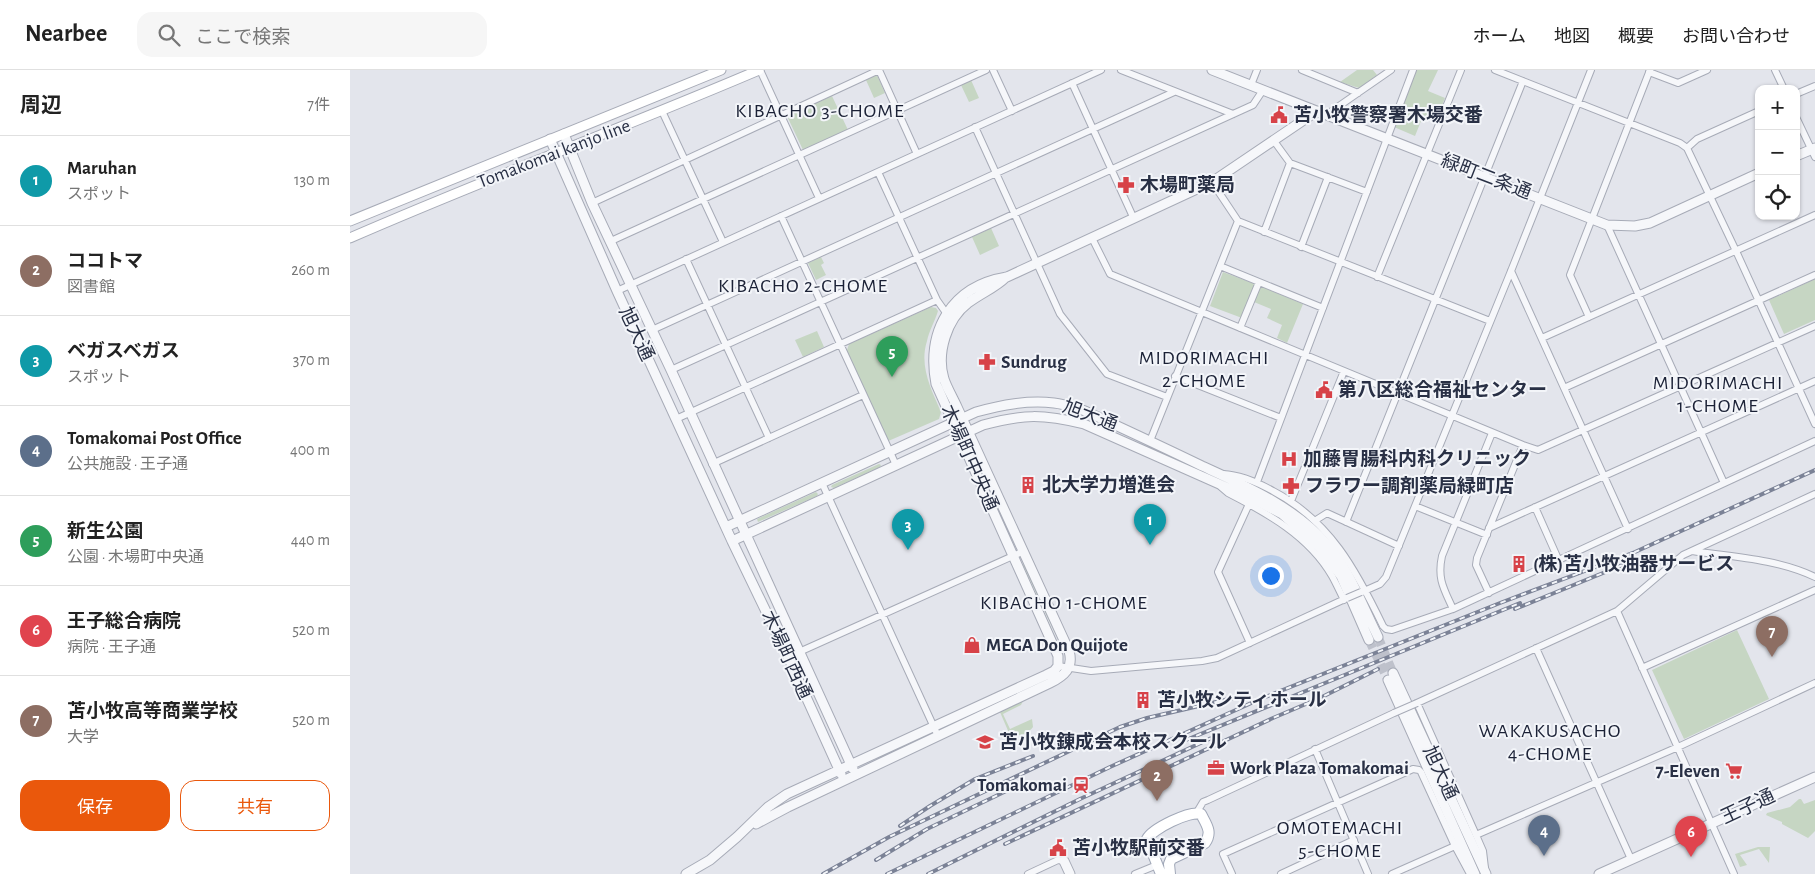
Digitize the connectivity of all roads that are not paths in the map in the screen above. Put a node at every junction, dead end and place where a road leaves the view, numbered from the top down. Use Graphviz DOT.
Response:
graph roads {
  1 [pos="721,70"];
  2 [pos="760,70"];
  3 [pos="879,70"];
  4 [pos="986,70"];
  5 [pos="993,70"];
  6 [pos="1100,70"];
  7 [pos="1121,70"];
  8 [pos="1212,70"];
  9 [pos="1257,70"];
  10 [pos="1302,70"];
  11 [pos="1391,70"];
  12 [pos="1413,70"];
  13 [pos="1460,70"];
  14 [pos="1495,70"];
  15 [pos="1591,70"];
  16 [pos="1707,70"];
  17 [pos="1775,70"];
  18 [pos="1650,71"];
  19 [pos="1523,81"];
  20 [pos="1072,83"];
  21 [pos="1250,85"];
  22 [pos="1782,85"];
  23 [pos="1815,86"];
  24 [pos="1262,90"];
  25 [pos="1174,92"];
  26 [pos="1800,92"];
  27 [pos="1358,93"];
  28 [pos="1578,103"];
  29 [pos="1012,110"];
  30 [pos="662,111"];
  31 [pos="897,111"];
  32 [pos="1322,113"];
  33 [pos="1755,113"];
  34 [pos="1233,114"];
  35 [pos="781,116"];
  36 [pos="1629,123"];
  37 [pos="1800,125"];
  38 [pos="975,127"];
  39 [pos="1093,129"];
  40 [pos="564,134"];
  41 [pos="550,139"];
  42 [pos="1387,139"];
  43 [pos="1274,141"];
  44 [pos="569,147"];
  45 [pos="1687,148"];
  46 [pos="1814,151"];
  47 [pos="556,152"];
  48 [pos="917,154"];
  49 [pos="1427,154"];
  50 [pos="800,155"];
  51 [pos="1800,155"];
  52 [pos="685,161"];
  53 [pos="1290,163"];
  54 [pos="1111,170"];
  55 [pos="878,172"];
  56 [pos="996,173"];
  57 [pos="1755,175"];
  58 [pos="1328,177"];
  59 [pos="1485,177"];
  60 [pos="1212,182"];
  61 [pos="1367,192"];
  62 [pos="1710,195"];
  63 [pos="819,198"];
  64 [pos="1540,198"];
  65 [pos="703,199"];
  66 [pos="592,203"];
  67 [pos="1015,214"];
  68 [pos="1815,215"];
  69 [pos="781,216"];
  70 [pos="898,217"];
  71 [pos="1134,218"];
  72 [pos="1592,219"];
  73 [pos="350,221"];
  74 [pos="1238,221"];
  75 [pos="1607,225"];
  76 [pos="1264,232"];
  77 [pos="350,238"];
  78 [pos="1092,238"];
  79 [pos="611,241"];
  80 [pos="722,242"];
  81 [pos="1301,246"];
  82 [pos="1736,250"];
  83 [pos="917,258"];
  84 [pos="686,259"];
  85 [pos="802,261"];
  86 [pos="1341,262"];
  87 [pos="1037,263"];
  88 [pos="1220,266"];
  89 [pos="1512,271"];
  90 [pos="1815,275"];
  91 [pos="1377,277"];
  92 [pos="1259,282"];
  93 [pos="630,284"];
  94 [pos="617,291"];
  95 [pos="1638,294"];
  96 [pos="937,300"];
  97 [pos="1435,300"];
  98 [pos="1759,300"];
  99 [pos="821,302"];
  100 [pos="707,304"];
  101 [pos="1323,308"];
  102 [pos="1201,312"];
  103 [pos="949,316"];
  104 [pos="1589,317"];
  105 [pos="1490,322"];
  106 [pos="1815,326"];
  107 [pos="1240,328"];
  108 [pos="652,330"];
  109 [pos="1542,338"];
  110 [pos="1778,343"];
  111 [pos="840,344"];
  112 [pos="1661,344"];
  113 [pos="726,346"];
  114 [pos="1305,355"];
  115 [pos="671,370"];
  116 [pos="1344,371"];
  117 [pos="1176,376"];
  118 [pos="1815,381"];
  119 [pos="1680,387"];
  120 [pos="745,388"];
  121 [pos="1564,388"];
  122 [pos="1799,389"];
  123 [pos="1398,393"];
  124 [pos="863,395"];
  125 [pos="1167,397"];
  126 [pos="690,413"];
  127 [pos="1452,416"];
  128 [pos="962,418"];
  129 [pos="1281,418"];
  130 [pos="676,419"];
  131 [pos="953,423"];
  132 [pos="1815,424"];
  133 [pos="968,431"];
  134 [pos="1584,431"];
  135 [pos="1492,432"];
  136 [pos="1701,432"];
  137 [pos="959,436"];
  138 [pos="768,438"];
  139 [pos="1150,441"];
  140 [pos="1815,441"];
  141 [pos="1523,446"];
  142 [pos="890,452"];
  143 [pos="712,464"];
  144 [pos="896,465"];
  145 [pos="1604,476"];
  146 [pos="1217,478"];
  147 [pos="1257,482"];
  148 [pos="822,483"];
  149 [pos="1724,483"];
  150 [pos="1815,494"];
  151 [pos="829,496"];
  152 [pos="1291,500"];
  153 [pos="1249,504"];
  154 [pos="1415,506"];
  155 [pos="1535,507"];
  156 [pos="1316,520"];
  157 [pos="739,521"];
  158 [pos="1346,522"];
  159 [pos="1455,523"];
  160 [pos="726,527"];
  161 [pos="1490,528"];
  162 [pos="1628,529"];
  163 [pos="745,535"];
  164 [pos="1487,535"];
  165 [pos="732,540"];
  166 [pos="1399,546"];
  167 [pos="1024,551"];
  168 [pos="1691,551"];
  169 [pos="1014,556"];
  170 [pos="1559,561"];
  171 [pos="1815,578"];
  172 [pos="1815,590"];
  173 [pos="1364,591"];
  174 [pos="1490,593"];
  175 [pos="1346,599"];
  176 [pos="1453,609"];
  177 [pos="1617,611"];
  178 [pos="882,615"];
  179 [pos="1374,639"];
  180 [pos="1250,643"];
  181 [pos="1536,648"];
  182 [pos="799,652"];
  183 [pos="788,657"];
  184 [pos="1058,666"];
  185 [pos="1069,668"];
  186 [pos="1642,668"];
  187 [pos="1815,683"];
  188 [pos="1417,703"];
  189 [pos="934,727"];
  190 [pos="938,736"];
  191 [pos="1678,747"];
  192 [pos="1315,749"];
  193 [pos="851,764"];
  194 [pos="839,770"];
  195 [pos="855,775"];
  196 [pos="1815,777"];
  197 [pos="844,781"];
  198 [pos="1597,782"];
  199 [pos="1338,803"];
  200 [pos="1197,812"];
  201 [pos="1712,824"];
  202 [pos="745,830"];
  203 [pos="1476,835"];
  204 [pos="1354,840"];
  205 [pos="1454,846"];
  206 [pos="1631,859"];
  207 [pos="1064,861"];
  208 [pos="1159,869"];
  209 [pos="1170,869"];
  210 [pos="1485,873"];
  211 [pos="686,874"];
  212 [pos="1028,874"];
  213 [pos="1070,874"];
  214 [pos="1135,874"];
  215 [pos="1232,874"];
  216 [pos="1281,874"];
  217 [pos="1368,874"];
  218 [pos="1392,874"];
  219 [pos="1470,874"];
  220 [pos="1475,874"];
  221 [pos="1599,874"];
  222 [pos="1734,874"];
  1 -- 40 [label="main road, Tomakomai kanjo line"];
  2 -- 30 [label="main road, Tomakomai kanjo line"];
  2 -- 35 [label="street"];
  3 -- 31 [label="street"];
  3 -- 35 [label="street"];
  4 -- 31 [label="street"];
  5 -- 29 [label="street"];
  6 -- 20 [label="street"];
  7 -- 25 [label="street"];
  8 -- 21 [label="street, 緑町二条通"];
  9 -- 21 [label="street"];
  10 -- 27 [label="street"];
  11 -- 27 [label="street"];
  12 -- 42 [label="street"];
  13 -- 49 [label="street"];
  14 -- 19 [label="street"];
  15 -- 28 [label="street"];
  16 -- 18 [label="street"];
  17 -- 22 [label="street"];
  18 -- 36 [label="street"];
  19 -- 28 [label="street"];
  19 -- 59 [label="street"];
  20 -- 29 [label="street"];
  20 -- 39 [label="street"];
  21 -- 24 [label="street, 緑町二条通"];
  23 -- 26 [label="street"];
  24 -- 32 [label="street, 緑町二条通"];
  24 -- 34 [label="street"];
  25 -- 34 [label="street"];
  25 -- 39 [label="street"];
  27 -- 32 [label="street"];
  28 -- 36 [label="street"];
  28 -- 64 [label="street"];
  29 -- 38 [label="street"];
  30 -- 44 [label="main road, Tomakomai kanjo line"];
  30 -- 52 [label="street"];
  31 -- 48 [label="street"];
  31 -- 50 [label="street"];
  32 -- 42 [label="street, 緑町二条通"];
  32 -- 43 [label="street, 木場町中央通"];
  33 -- 45 [label="street"];
  34 -- 54 [label="street"];
  35 -- 50 [label="street"];
  35 -- 52 [label="street"];
  36 -- 45 [label="street"];
  36 -- 72 [label="street"];
  37 -- 46 [label="street"];
  38 -- 48 [label="street"];
  38 -- 56 [label="street"];
  39 -- 54 [label="street"];
  39 -- 56 [label="street"];
  40 -- 41 [label="main road, Tomakomai kanjo line"];
  40 -- 44 [label="street, 旭大通"];
  41 -- 47 [label="street, 旭大通"];
  41 -- 73 [label="main road, Tomakomai kanjo line"];
  42 -- 49 [label="street, 緑町二条通"];
  42 -- 61 [label="street"];
  43 -- 53 [label="street"];
  43 -- 60 [label="street, 木場町中央通"];
  44 -- 47 [label="main road, Tomakomai kanjo line"];
  44 -- 66 [label="street, 旭大通"];
  45 -- 62 [label="street"];
  46 -- 51 [label="street"];
  47 -- 77 [label="main road, Tomakomai kanjo line"];
  47 -- 94 [label="street, 旭大通"];
  48 -- 55 [label="street"];
  49 -- 59 [label="street, 緑町二条通"];
  49 -- 91 [label="street"];
  50 -- 63 [label="street"];
  50 -- 65 [label="street"];
  52 -- 65 [label="street"];
  52 -- 66 [label="street"];
  53 -- 58 [label="street"];
  53 -- 76 [label="street"];
  54 -- 67 [label="street"];
  54 -- 71 [label="street"];
  55 -- 63 [label="street"];
  55 -- 70 [label="street"];
  56 -- 67 [label="street"];
  56 -- 70 [label="street"];
  57 -- 62 [label="street, 緑町二条通"];
  58 -- 61 [label="street"];
  58 -- 81 [label="street"];
  59 -- 64 [label="street, 緑町二条通"];
  59 -- 97 [label="street"];
  60 -- 71 [label="street, 木場町中央通"];
  60 -- 74 [label="street"];
  61 -- 86 [label="street"];
  62 -- 75 [label="street, 緑町二条通"];
  62 -- 82 [label="street"];
  63 -- 69 [label="street"];
  64 -- 72 [label="street, 緑町二条通"];
  64 -- 89 [label="street"];
  65 -- 79 [label="street"];
  65 -- 80 [label="street"];
  66 -- 79 [label="street, 旭大通"];
  67 -- 83 [label="street"];
  67 -- 87 [label="street"];
  68 -- 82 [label="street"];
  69 -- 80 [label="street"];
  69 -- 85 [label="street"];
  70 -- 83 [label="street"];
  70 -- 85 [label="street"];
  71 -- 78 [label="street, 木場町中央通"];
  72 -- 75 [label="street, 緑町二条通"];
  72 -- 104 [label="street"];
  74 -- 76 [label="street"];
  74 -- 88 [label="street"];
  75 -- 95 [label="street"];
  76 -- 81 [label="street"];
  78 -- 87 [label="street, 木場町中央通"];
  78 -- 102 [label="street"];
  79 -- 93 [label="street, 旭大通"];
  80 -- 84 [label="street"];
  81 -- 86 [label="street"];
  82 -- 95 [label="street"];
  82 -- 98 [label="street"];
  83 -- 96 [label="street"];
  83 -- 99 [label="street"];
  84 -- 93 [label="street"];
  84 -- 100 [label="street"];
  85 -- 99 [label="street"];
  85 -- 100 [label="street"];
  86 -- 91 [label="street"];
  86 -- 101 [label="street"];
  87 -- 103 [label="street, 木場町中央通"];
  87 -- 125 [label="street"];
  88 -- 92 [label="street"];
  88 -- 102 [label="street"];
  89 -- 105 [label="street"];
  89 -- 109 [label="street"];
  90 -- 98 [label="street"];
  91 -- 97 [label="street"];
  92 -- 101 [label="street"];
  92 -- 107 [label="street"];
  93 -- 94 [label="street"];
  93 -- 108 [label="street, 旭大通"];
  94 -- 130 [label="street, 旭大通"];
  95 -- 104 [label="street"];
  95 -- 112 [label="street"];
  96 -- 103 [label="street"];
  96 -- 111 [label="street"];
  97 -- 105 [label="street"];
  97 -- 123 [label="street"];
  98 -- 110 [label="street"];
  98 -- 112 [label="street"];
  99 -- 111 [label="street"];
  99 -- 113 [label="street"];
  100 -- 108 [label="street"];
  100 -- 113 [label="street"];
  101 -- 114 [label="street"];
  102 -- 107 [label="street"];
  102 -- 117 [label="street"];
  103 -- 128 [label="street, 木場町中央通"];
  103 -- 131 [label="street, 木場町中央通"];
  104 -- 109 [label="street"];
  105 -- 127 [label="street"];
  106 -- 110 [label="street"];
  107 -- 114 [label="street"];
  108 -- 115 [label="street, 旭大通"];
  109 -- 121 [label="street"];
  110 -- 119 [label="street"];
  110 -- 122 [label="street"];
  111 -- 120 [label="street"];
  111 -- 124 [label="street"];
  112 -- 119 [label="street"];
  112 -- 121 [label="street"];
  113 -- 115 [label="street"];
  113 -- 120 [label="street"];
  114 -- 116 [label="street"];
  114 -- 129 [label="street"];
  115 -- 126 [label="street, 旭大通"];
  116 -- 123 [label="street"];
  116 -- 152 [label="street"];
  117 -- 125 [label="street"];
  117 -- 129 [label="street"];
  118 -- 122 [label="street"];
  119 -- 134 [label="street"];
  119 -- 136 [label="street"];
  120 -- 126 [label="street"];
  120 -- 138 [label="street"];
  121 -- 134 [label="street"];
  122 -- 132 [label="street"];
  122 -- 136 [label="street"];
  123 -- 127 [label="street"];
  123 -- 158 [label="street"];
  124 -- 138 [label="street"];
  124 -- 142 [label="street"];
  125 -- 139 [label="street"];
  126 -- 130 [label="street"];
  126 -- 143 [label="street, 旭大通"];
  127 -- 135 [label="street"];
  127 -- 154 [label="street"];
  128 -- 131 [label="street, 旭大通"];
  128 -- 133 [label="street, 木場町中央通"];
  128 -- 139 [label="street, 旭大通"];
  129 -- 147 [label="street"];
  130 -- 160 [label="street, 旭大通"];
  131 -- 137 [label="street, 木場町中央通"];
  131 -- 142 [label="street, 旭大通"];
  133 -- 137 [label="street, 旭大通"];
  133 -- 146 [label="street, 旭大通"];
  133 -- 167 [label="street, 木場町中央通"];
  134 -- 141 [label="street"];
  134 -- 145 [label="street"];
  135 -- 141 [label="street"];
  135 -- 159 [label="street"];
  136 -- 145 [label="street"];
  136 -- 149 [label="street"];
  137 -- 144 [label="street, 旭大通"];
  137 -- 169 [label="street, 木場町中央通"];
  138 -- 143 [label="street"];
  139 -- 146 [label="street, 旭大通"];
  140 -- 149 [label="street"];
  141 -- 161 [label="street"];
  142 -- 144 [label="street"];
  142 -- 148 [label="street, 旭大通"];
  143 -- 157 [label="street, 旭大通"];
  144 -- 151 [label="street, 旭大通"];
  145 -- 155 [label="street"];
  145 -- 162 [label="street"];
  146 -- 147 [label="street"];
  146 -- 153 [label="street"];
  146 -- 179 [label="street, 旭大通"];
  147 -- 152 [label="street"];
  148 -- 151 [label="street"];
  148 -- 157 [label="street, 旭大通"];
  149 -- 162 [label="street"];
  150 -- 168 [label="street"];
  151 -- 163 [label="street, 旭大通"];
  151 -- 178 [label="street"];
  152 -- 156 [label="street"];
  153 -- 175 [label="street"];
  153 -- 180 [label="street"];
  154 -- 159 [label="street"];
  154 -- 166 [label="street"];
  155 -- 161 [label="street"];
  155 -- 170 [label="street"];
  156 -- 158 [label="street"];
  156 -- 173 [label="street"];
  157 -- 160 [label="street, 旭大通"];
  157 -- 163 [label="street, 旭大通"];
  158 -- 166 [label="street"];
  159 -- 164 [label="street"];
  159 -- 176 [label="street"];
  160 -- 165 [label="street, 旭大通"];
  161 -- 164 [label="street"];
  162 -- 170 [label="street"];
  163 -- 165 [label="street, 旭大通"];
  163 -- 182 [label="street, 木場町西通"];
  164 -- 174 [label="street"];
  165 -- 183 [label="street, 木場町西通"];
  166 -- 173 [label="street"];
  167 -- 169 [label="street"];
  167 -- 185 [label="street, 木場町中央通"];
  168 -- 171 [label="street"];
  168 -- 177 [label="street"];
  169 -- 178 [label="street"];
  169 -- 184 [label="street, 木場町中央通"];
  170 -- 174 [label="street"];
  172 -- 186 [label="street"];
  173 -- 175 [label="street, bridge"];
  173 -- 176 [label="street"];
  174 -- 176 [label="street"];
  175 -- 180 [label="street"];
  177 -- 181 [label="street"];
  177 -- 186 [label="street"];
  178 -- 182 [label="street"];
  178 -- 189 [label="street"];
  180 -- 185 [label="street"];
  181 -- 188 [label="street"];
  181 -- 198 [label="street"];
  182 -- 183 [label="street"];
  182 -- 193 [label="street, 木場町西通"];
  183 -- 194 [label="street, 木場町西通"];
  184 -- 185 [label="street"];
  184 -- 189 [label="street"];
  185 -- 190 [label="street"];
  186 -- 191 [label="street"];
  187 -- 191 [label="street"];
  188 -- 192 [label="street, bridge"];
  188 -- 203 [label="street"];
  189 -- 190 [label="street"];
  189 -- 193 [label="street"];
  190 -- 195 [label="street"];
  191 -- 198 [label="street"];
  191 -- 201 [label="street"];
  192 -- 199 [label="street"];
  192 -- 200 [label="street"];
  193 -- 194 [label="street"];
  193 -- 195 [label="street, 木場町西通"];
  194 -- 197 [label="street, 木場町西通"];
  194 -- 202 [label="street"];
  195 -- 197 [label="street"];
  196 -- 201 [label="street, 王子通"];
  197 -- 202 [label="street"];
  198 -- 203 [label="street"];
  198 -- 206 [label="street"];
  199 -- 204 [label="street"];
  199 -- 205 [label="street"];
  199 -- 215 [label="street"];
  200 -- 208 [label="main road"];
  200 -- 209 [label="main road"];
  201 -- 206 [label="street, 王子通"];
  201 -- 222 [label="street"];
  202 -- 211 [label="street"];
  203 -- 210 [label="street"];
  204 -- 216 [label="street"];
  204 -- 217 [label="street"];
  205 -- 218 [label="street"];
  205 -- 219 [label="street"];
  206 -- 221 [label="street, 王子通"];
  207 -- 212 [label="street"];
  207 -- 213 [label="street"];
  208 -- 214 [label="street"];
  210 -- 220 [label="street, 旭大通"];
}
